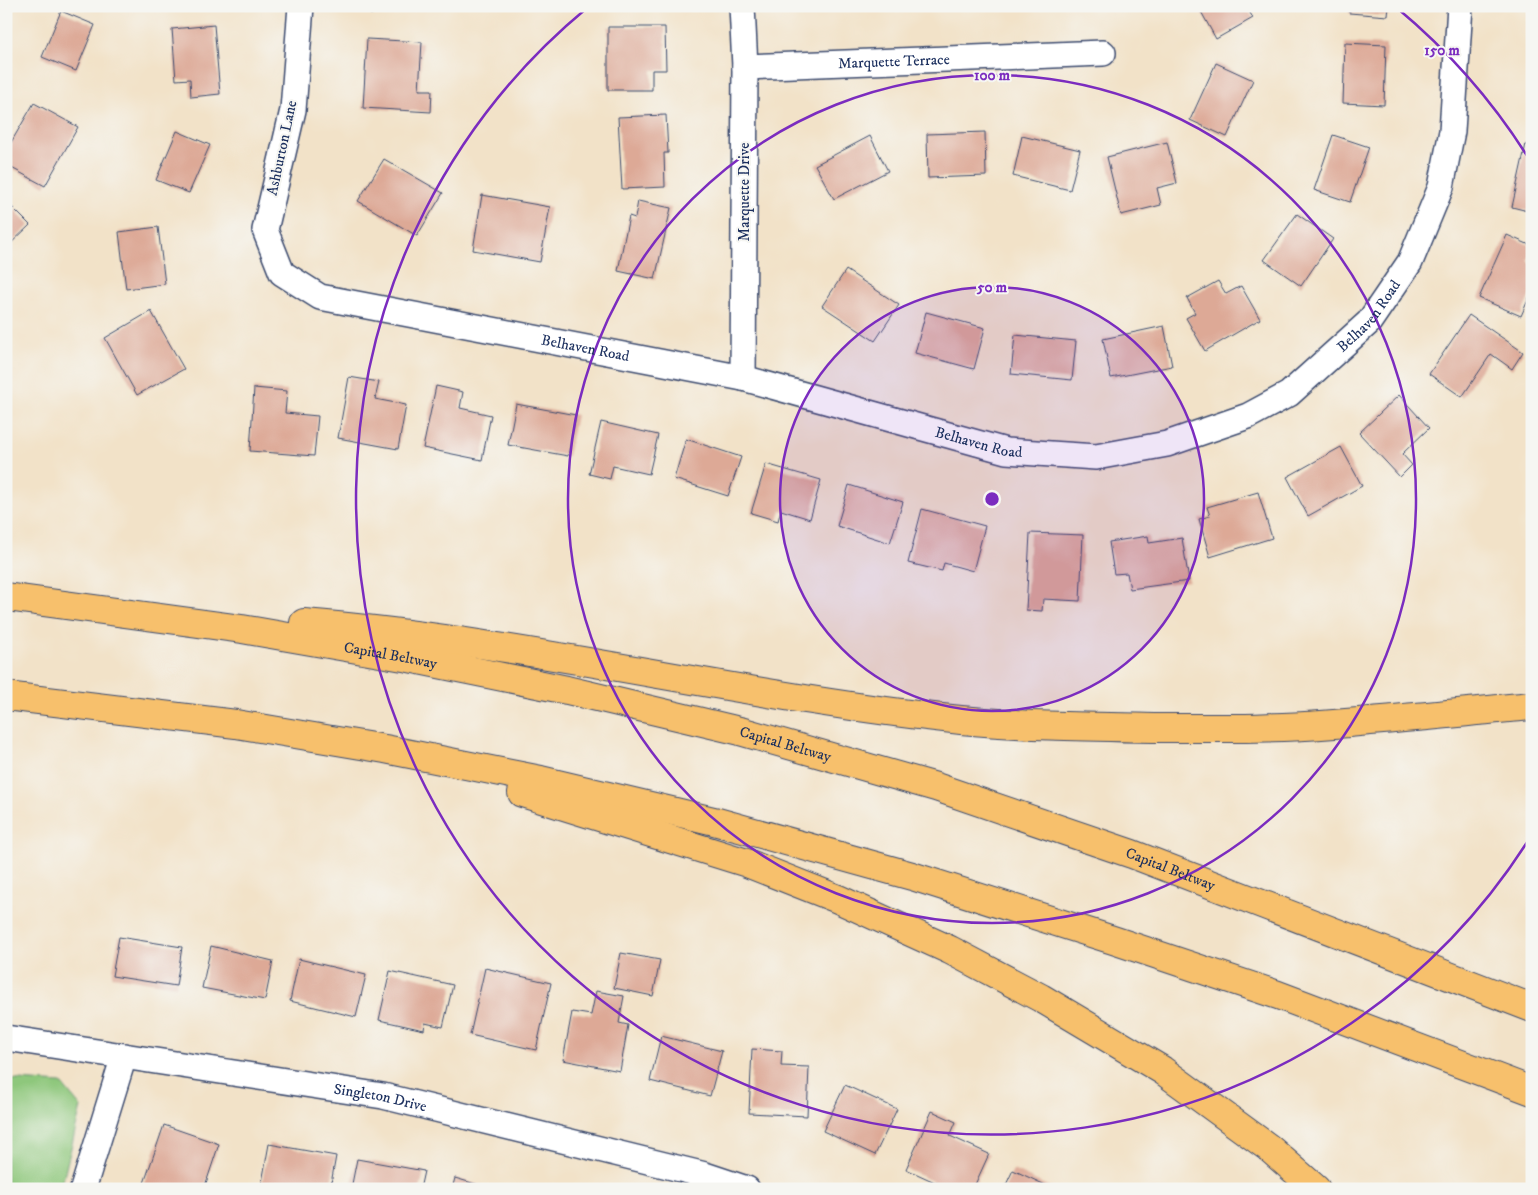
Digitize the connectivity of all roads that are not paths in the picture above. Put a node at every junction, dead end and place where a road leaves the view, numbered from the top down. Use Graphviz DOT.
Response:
graph roads {
  1 [pos="301,6"];
  2 [pos="742,6"];
  3 [pos="1460,6"];
  4 [pos="1103,53"];
  5 [pos="745,67"];
  6 [pos="265,230"];
  7 [pos="743,378"];
  8 [pos="6,597"];
  9 [pos="6,696"];
  10 [pos="1532,706"];
  11 [pos="385,749"];
  12 [pos="1532,1008"];
  13 [pos="6,1038"];
  14 [pos="124,1056"];
  15 [pos="1532,1090"];
  16 [pos="83,1189"];
  17 [pos="748,1189"];
  18 [pos="1316,1189"];
  1 -- 6 [label="street, Ashburton Lane"];
  2 -- 5 [label="street, Marquette Drive"];
  3 -- 7 [label="street, Belhaven Road"];
  4 -- 5 [label="street, Marquette Terrace"];
  5 -- 7 [label="street, Marquette Drive"];
  6 -- 7 [label="street, Belhaven Road"];
  8 -- 10 [label="highway"];
  8 -- 12 [label="highway, Capital Beltway"];
  9 -- 11 [label="highway"];
  11 -- 15 [label="highway"];
  11 -- 18 [label="highway"];
  13 -- 14 [label="street, Singleton Drive"];
  14 -- 16 [label="street"];
  14 -- 17 [label="street, Singleton Drive"];
}
